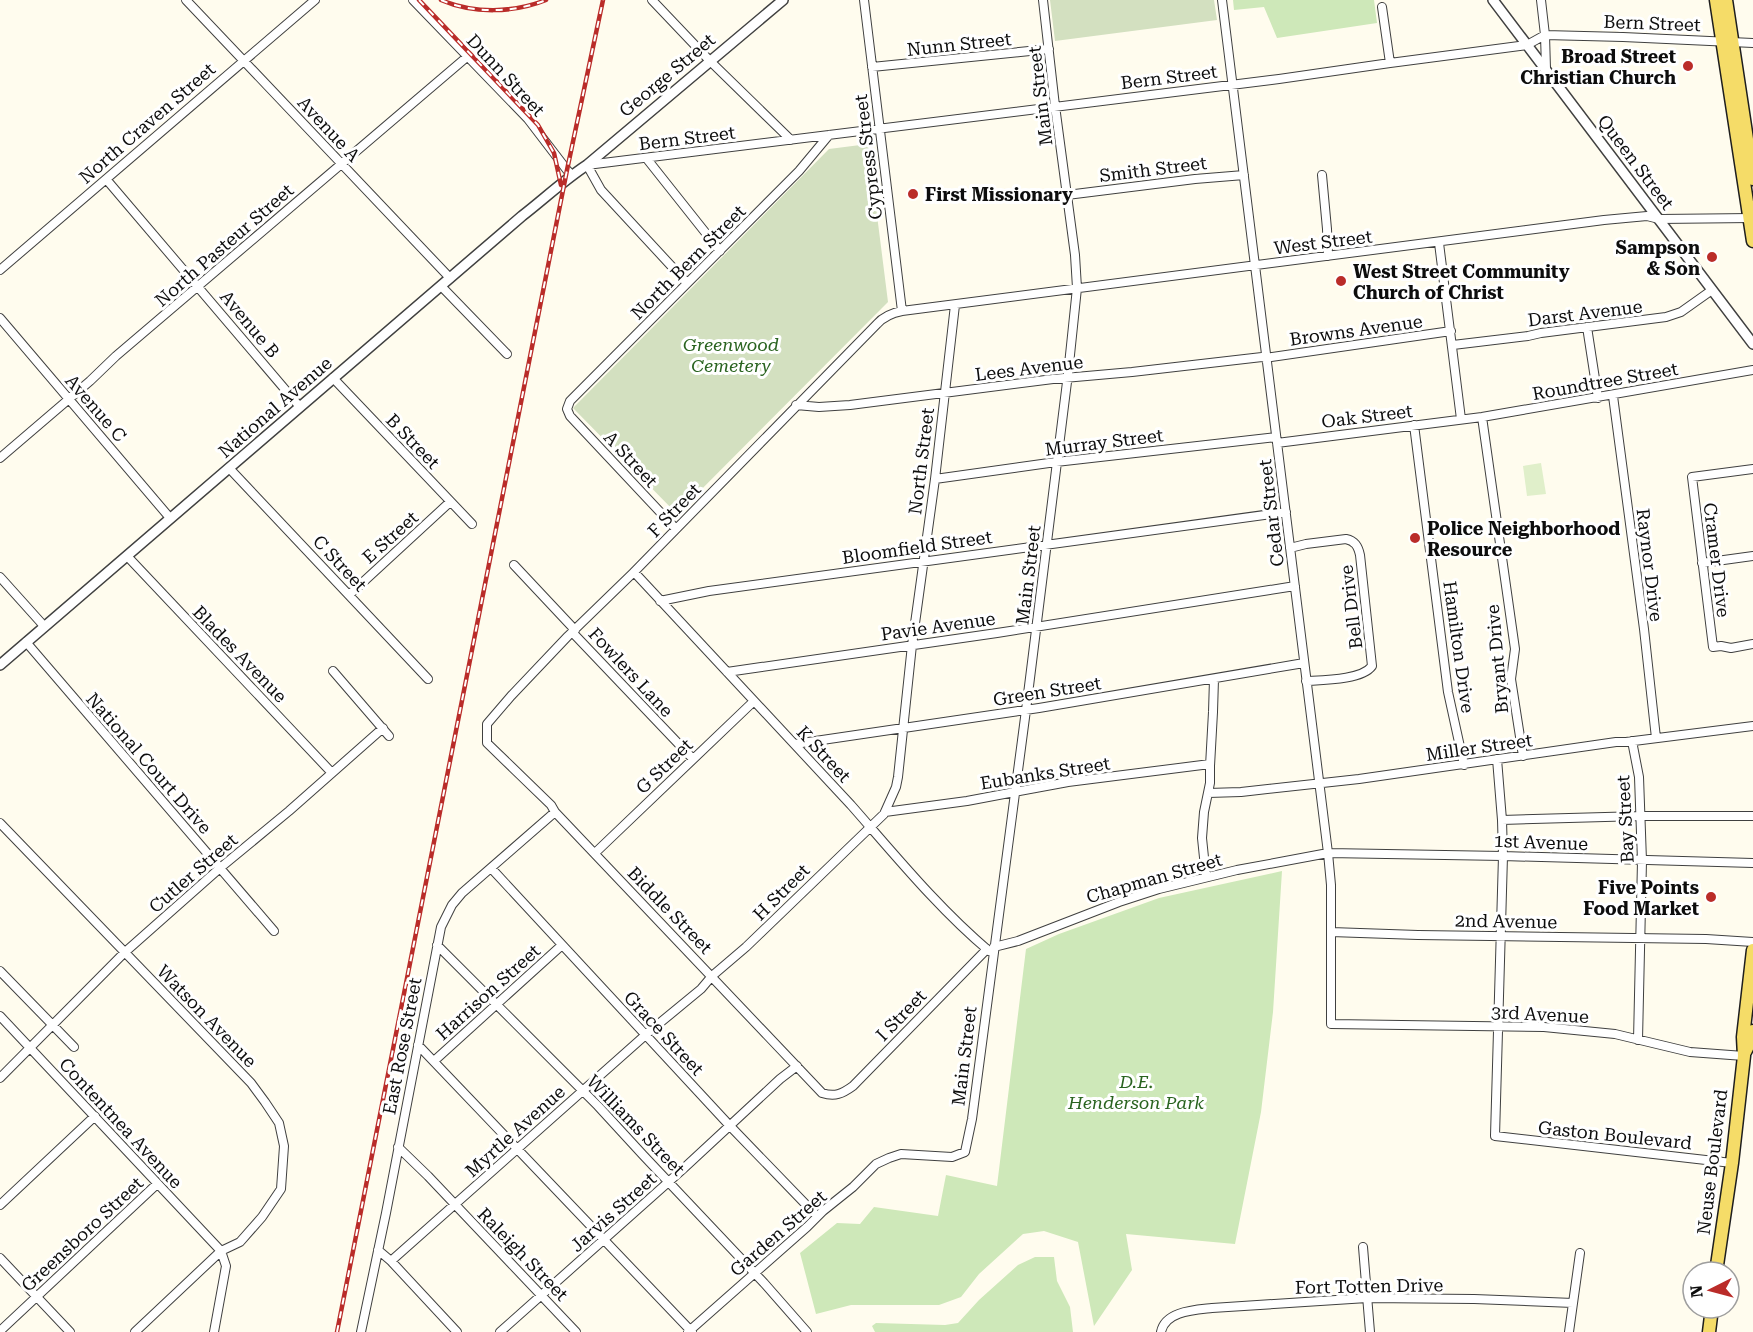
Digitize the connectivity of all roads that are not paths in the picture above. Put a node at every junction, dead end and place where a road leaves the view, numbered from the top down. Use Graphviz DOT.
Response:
graph roads {
  1 [pos="186,0"];
  2 [pos="315,0"];
  3 [pos="413,0"];
  4 [pos="652,0"];
  5 [pos="783,0"];
  6 [pos="864,0"];
  7 [pos="1043,0"];
  8 [pos="1222,0"];
  9 [pos="1493,0"];
  10 [pos="1541,0"];
  11 [pos="1716,0"];
  12 [pos="1726,0"];
  13 [pos="1382,7"];
  14 [pos="1545,35"];
  15 [pos="1727,42"];
  16 [pos="1753,43"];
  17 [pos="1527,45"];
  18 [pos="1049,50"];
  19 [pos="468,56"];
  20 [pos="244,61"];
  21 [pos="710,61"];
  22 [pos="1390,63"];
  23 [pos="872,67"];
  24 [pos="1546,69"];
  25 [pos="1232,85"];
  26 [pos="1055,106"];
  27 [pos="880,129"];
  28 [pos="829,135"];
  29 [pos="791,140"];
  30 [pos="647,159"];
  31 [pos="342,164"];
  32 [pos="587,165"];
  33 [pos="572,175"];
  34 [pos="1244,175"];
  35 [pos="1322,175"];
  36 [pos="106,179"];
  37 [pos="1753,179"];
  38 [pos="1067,195"];
  39 [pos="1751,218"];
  40 [pos="1659,219"];
  41 [pos="1753,241"];
  42 [pos="1439,243"];
  43 [pos="720,252"];
  44 [pos="1328,256"];
  45 [pos="1254,265"];
  46 [pos="0,270"];
  47 [pos="450,278"];
  48 [pos="687,283"];
  49 [pos="441,286"];
  50 [pos="198,287"];
  51 [pos="1077,288"];
  52 [pos="1712,290"];
  53 [pos="955,304"];
  54 [pos="902,310"];
  55 [pos="0,318"];
  56 [pos="1587,327"];
  57 [pos="1451,331"];
  58 [pos="1753,344"];
  59 [pos="1453,345"];
  60 [pos="507,354"];
  61 [pos="1266,358"];
  62 [pos="1753,370"];
  63 [pos="333,378"];
  64 [pos="1067,378"];
  65 [pos="944,394"];
  66 [pos="1613,396"];
  67 [pos="1598,398"];
  68 [pos="69,399"];
  69 [pos="796,405"];
  70 [pos="300,407"];
  71 [pos="567,409"];
  72 [pos="1482,417"];
  73 [pos="1461,419"];
  74 [pos="1414,425"];
  75 [pos="1277,440"];
  76 [pos="0,458"];
  77 [pos="1056,462"];
  78 [pos="229,468"];
  79 [pos="1753,469"];
  80 [pos="935,479"];
  81 [pos="450,502"];
  82 [pos="1286,512"];
  83 [pos="170,518"];
  84 [pos="472,524"];
  85 [pos="676,529"];
  86 [pos="1046,544"];
  87 [pos="1290,548"];
  88 [pos="127,556"];
  89 [pos="1753,556"];
  90 [pos="924,561"];
  91 [pos="1702,563"];
  92 [pos="514,565"];
  93 [pos="634,572"];
  94 [pos="0,577"];
  95 [pos="1294,585"];
  96 [pos="349,595"];
  97 [pos="660,601"];
  98 [pos="44,626"];
  99 [pos="1036,626"];
  100 [pos="574,631"];
  101 [pos="26,642"];
  102 [pos="1753,644"];
  103 [pos="912,645"];
  104 [pos="1304,663"];
  105 [pos="0,665"];
  106 [pos="333,671"];
  107 [pos="727,672"];
  108 [pos="428,679"];
  109 [pos="1214,679"];
  110 [pos="1306,681"];
  111 [pos="754,701"];
  112 [pos="1026,710"];
  113 [pos="1753,726"];
  114 [pos="383,728"];
  115 [pos="902,728"];
  116 [pos="389,736"];
  117 [pos="1656,738"];
  118 [pos="1632,741"];
  119 [pos="487,744"];
  120 [pos="795,744"];
  121 [pos="1523,756"];
  122 [pos="693,759"];
  123 [pos="1497,759"];
  124 [pos="1210,764"];
  125 [pos="1464,765"];
  126 [pos="332,772"];
  127 [pos="1320,783"];
  128 [pos="1015,792"];
  129 [pos="1208,793"];
  130 [pos="555,812"];
  131 [pos="885,812"];
  132 [pos="1641,816"];
  133 [pos="1753,816"];
  134 [pos="1502,820"];
  135 [pos="0,824"];
  136 [pos="870,827"];
  137 [pos="596,853"];
  138 [pos="1328,854"];
  139 [pos="1503,856"];
  140 [pos="1642,861"];
  141 [pos="1753,863"];
  142 [pos="220,868"];
  143 [pos="491,868"];
  144 [pos="1206,877"];
  145 [pos="274,931"];
  146 [pos="1331,932"];
  147 [pos="1502,935"];
  148 [pos="1640,938"];
  149 [pos="1753,942"];
  150 [pos="437,945"];
  151 [pos="562,945"];
  152 [pos="991,950"];
  153 [pos="1753,950"];
  154 [pos="124,953"];
  155 [pos="0,971"];
  156 [pos="712,976"];
  157 [pos="497,1004"];
  158 [pos="0,1016"];
  159 [pos="1332,1024"];
  160 [pos="53,1026"];
  161 [pos="1499,1026"];
  162 [pos="1753,1031"];
  163 [pos="646,1035"];
  164 [pos="1638,1040"];
  165 [pos="418,1045"];
  166 [pos="30,1047"];
  167 [pos="74,1047"];
  168 [pos="1744,1056"];
  169 [pos="434,1061"];
  170 [pos="797,1066"];
  171 [pos="0,1078"];
  172 [pos="583,1090"];
  173 [pos="831,1096"];
  174 [pos="95,1116"];
  175 [pos="730,1126"];
  176 [pos="398,1147"];
  177 [pos="519,1149"];
  178 [pos="889,1158"];
  179 [pos="1732,1163"];
  180 [pos="669,1182"];
  181 [pos="157,1184"];
  182 [pos="0,1205"];
  183 [pos="456,1205"];
  184 [pos="817,1216"];
  185 [pos="604,1240"];
  186 [pos="1363,1247"];
  187 [pos="378,1250"];
  188 [pos="221,1251"];
  189 [pos="1580,1254"];
  190 [pos="0,1258"];
  191 [pos="1718,1260"];
  192 [pos="391,1261"];
  193 [pos="754,1274"];
  194 [pos="542,1295"];
  195 [pos="37,1297"];
  196 [pos="1367,1298"];
  197 [pos="1573,1303"];
  198 [pos="0,1331"];
  199 [pos="690,1331"];
  200 [pos="70,1332"];
  201 [pos="135,1332"];
  202 [pos="214,1332"];
  203 [pos="361,1332"];
  204 [pos="457,1332"];
  205 [pos="500,1332"];
  206 [pos="576,1332"];
  207 [pos="807,1332"];
  208 [pos="1161,1332"];
  209 [pos="1370,1332"];
  210 [pos="1569,1332"];
  1 -- 20 [label="street, Avenue A"];
  2 -- 20 [label="street, North Craven Street"];
  3 -- 19 [label="street, Dunn Street"];
  4 -- 21 [label="street"];
  5 -- 21 [label="street, George Street"];
  6 -- 23 [label="street, Cypress Street"];
  7 -- 18 [label="street, Main Street"];
  8 -- 25 [label="street, Cedar Street"];
  9 -- 17 [label="street, Queen Street"];
  10 -- 14 [label="street"];
  11 -- 15 [label="main road"];
  12 -- 15 [label="main road"];
  13 -- 22 [label="street"];
  14 -- 15 [label="street, Bern Street"];
  14 -- 17 [label="street, Bern Street"];
  14 -- 24 [label="street"];
  15 -- 16 [label="street, Bern Street"];
  15 -- 37 [label="main road"];
  15 -- 39 [label="main road"];
  17 -- 22 [label="street, Bern Street"];
  17 -- 24 [label="street, Queen Street"];
  18 -- 23 [label="street, Nunn Street"];
  18 -- 26 [label="street, Main Street"];
  19 -- 31 [label="street, North Pasteur Street"];
  19 -- 33 [label="street, Dunn Street"];
  20 -- 31 [label="street, Avenue A"];
  20 -- 36 [label="street, North Craven Street"];
  21 -- 29 [label="street"];
  21 -- 32 [label="street, George Street"];
  22 -- 25 [label="street, Bern Street"];
  23 -- 27 [label="street, Cypress Street"];
  24 -- 40 [label="street, Queen Street"];
  25 -- 26 [label="street, Bern Street"];
  25 -- 34 [label="street, Cedar Street"];
  26 -- 27 [label="street, Bern Street"];
  26 -- 38 [label="street, Main Street"];
  27 -- 28 [label="street, Bern Street"];
  27 -- 54 [label="street, Cypress Street"];
  28 -- 29 [label="street, Bern Street"];
  28 -- 43 [label="street, North Bern Street"];
  29 -- 30 [label="street, Bern Street"];
  30 -- 32 [label="street, Bern Street"];
  30 -- 43 [label="street"];
  31 -- 47 [label="street, Avenue A"];
  31 -- 50 [label="street, North Pasteur Street"];
  32 -- 33 [label="street, George Street"];
  32 -- 48 [label="street"];
  33 -- 47 [label="street, National Avenue"];
  34 -- 38 [label="street, Smith Street"];
  34 -- 45 [label="street, Cedar Street"];
  35 -- 44 [label="street"];
  36 -- 46 [label="street, North Craven Street"];
  36 -- 50 [label="street, Avenue B"];
  38 -- 51 [label="street, Main Street"];
  39 -- 40 [label="street, West Street"];
  39 -- 41 [label="main road"];
  40 -- 42 [label="street, West Street"];
  40 -- 52 [label="street, Queen Street"];
  42 -- 44 [label="street, West Street"];
  42 -- 57 [label="street"];
  43 -- 48 [label="street, North Bern Street"];
  44 -- 45 [label="street, West Street"];
  45 -- 51 [label="street, West Street"];
  45 -- 61 [label="street, Cedar Street"];
  47 -- 49 [label="street, National Avenue"];
  48 -- 71 [label="street, North Bern Street"];
  49 -- 60 [label="street"];
  49 -- 63 [label="street, National Avenue"];
  50 -- 68 [label="street, North Pasteur Street"];
  50 -- 70 [label="street, Avenue B"];
  51 -- 53 [label="street, West Street"];
  51 -- 64 [label="street, Main Street"];
  52 -- 56 [label="street, Darst Avenue"];
  52 -- 58 [label="street, Queen Street"];
  53 -- 54 [label="street, West Street"];
  53 -- 65 [label="street, North Street"];
  54 -- 69 [label="street, F Street"];
  55 -- 68 [label="street, Avenue C"];
  56 -- 59 [label="street, Darst Avenue"];
  56 -- 67 [label="street"];
  57 -- 59 [label="street"];
  57 -- 61 [label="street, Browns Avenue"];
  59 -- 73 [label="street"];
  61 -- 64 [label="street, Lees Avenue"];
  61 -- 75 [label="street, Cedar Street"];
  62 -- 66 [label="street, Roundtree Street"];
  63 -- 70 [label="street, National Avenue"];
  63 -- 81 [label="street, B Street"];
  64 -- 65 [label="street, Lees Avenue"];
  64 -- 77 [label="street, Main Street"];
  65 -- 69 [label="street, Lees Avenue"];
  65 -- 80 [label="street, North Street"];
  66 -- 67 [label="street, Roundtree Street"];
  66 -- 117 [label="street, Raynor Drive"];
  67 -- 72 [label="street, Roundtree Street"];
  68 -- 76 [label="street, North Pasteur Street"];
  68 -- 83 [label="street, Avenue C"];
  69 -- 85 [label="street, F Street"];
  70 -- 78 [label="street, National Avenue"];
  71 -- 85 [label="street, A Street"];
  72 -- 73 [label="street, Roundtree Street"];
  72 -- 121 [label="street, Bryant Drive"];
  73 -- 74 [label="street, Oak Street"];
  74 -- 75 [label="street, Oak Street"];
  74 -- 125 [label="street, Hamilton Drive"];
  75 -- 77 [label="street, Murray Street"];
  75 -- 82 [label="street, Cedar Street"];
  77 -- 80 [label="street, Murray Street"];
  77 -- 86 [label="street, Main Street"];
  78 -- 83 [label="street, National Avenue"];
  78 -- 96 [label="street, C Street"];
  79 -- 91 [label="street, Cramer Drive"];
  80 -- 90 [label="street, North Street"];
  81 -- 84 [label="street, B Street"];
  81 -- 96 [label="street, E Street"];
  82 -- 86 [label="street, Bloomfield Street"];
  82 -- 87 [label="street, Cedar Street"];
  83 -- 88 [label="street, National Avenue"];
  85 -- 93 [label="street, F Street"];
  86 -- 90 [label="street, Bloomfield Street"];
  86 -- 99 [label="street, Main Street"];
  87 -- 95 [label="street, Cedar Street"];
  87 -- 110 [label="street, Bell Drive"];
  88 -- 98 [label="street, National Avenue"];
  88 -- 126 [label="street, Blades Avenue"];
  89 -- 91 [label="street"];
  90 -- 97 [label="street, Bloomfield Street"];
  90 -- 103 [label="street, North Street"];
  91 -- 102 [label="street, Cramer Drive"];
  92 -- 100 [label="street"];
  93 -- 97 [label="street, K Street"];
  93 -- 100 [label="street, F Street"];
  94 -- 98 [label="street"];
  95 -- 99 [label="street, Pavie Avenue"];
  95 -- 104 [label="street, Cedar Street"];
  96 -- 108 [label="street, C Street"];
  97 -- 107 [label="street, K Street"];
  98 -- 101 [label="street, National Avenue"];
  99 -- 103 [label="street, Pavie Avenue"];
  99 -- 112 [label="street, Main Street"];
  100 -- 119 [label="street, F Street"];
  100 -- 122 [label="street, Fowlers Lane"];
  101 -- 105 [label="street, National Avenue"];
  101 -- 142 [label="street, National Court Drive"];
  103 -- 107 [label="street, Pavie Avenue"];
  103 -- 115 [label="street, North Street"];
  104 -- 109 [label="street, Green Street"];
  104 -- 110 [label="street, Cedar Street"];
  106 -- 114 [label="street"];
  107 -- 111 [label="street, K Street"];
  109 -- 112 [label="street, Green Street"];
  109 -- 124 [label="street"];
  110 -- 127 [label="street, Cedar Street"];
  111 -- 120 [label="street, K Street"];
  111 -- 122 [label="street, G Street"];
  112 -- 115 [label="street, Green Street"];
  112 -- 128 [label="street, Main Street"];
  113 -- 117 [label="street, Miller Street"];
  114 -- 116 [label="street"];
  114 -- 126 [label="street, Cutler Street"];
  115 -- 120 [label="street, Green Street"];
  115 -- 131 [label="street, North Street"];
  117 -- 118 [label="street, Miller Street"];
  118 -- 121 [label="street, Miller Street"];
  118 -- 132 [label="street, Bay Street"];
  119 -- 130 [label="street, Biddle Street"];
  120 -- 136 [label="street, K Street"];
  121 -- 123 [label="street, Miller Street"];
  122 -- 137 [label="street, G Street"];
  123 -- 125 [label="street, Miller Street"];
  123 -- 134 [label="street"];
  124 -- 128 [label="street, Eubanks Street"];
  124 -- 129 [label="street"];
  125 -- 127 [label="street, Miller Street"];
  126 -- 142 [label="street, Cutler Street"];
  127 -- 129 [label="street, Miller Street"];
  127 -- 138 [label="street, Cedar Street"];
  128 -- 131 [label="street, Eubanks Street"];
  128 -- 152 [label="street, Main Street"];
  129 -- 144 [label="street"];
  130 -- 137 [label="street, Biddle Street"];
  130 -- 143 [label="street, East Rose Street"];
  131 -- 136 [label="street, North Street"];
  132 -- 133 [label="street"];
  132 -- 134 [label="street"];
  132 -- 140 [label="street, Bay Street"];
  134 -- 139 [label="street"];
  135 -- 154 [label="street, Watson Avenue"];
  136 -- 152 [label="street, K Street"];
  136 -- 156 [label="street, H Street"];
  137 -- 156 [label="street, Biddle Street"];
  138 -- 139 [label="street, 1st Avenue"];
  138 -- 144 [label="street, Chapman Street"];
  138 -- 146 [label="street, Cedar Street"];
  139 -- 140 [label="street, 1st Avenue"];
  139 -- 147 [label="street"];
  140 -- 141 [label="street, 1st Avenue"];
  140 -- 148 [label="street, Bay Street"];
  142 -- 145 [label="street, National Court Drive"];
  142 -- 154 [label="street, Cutler Street"];
  143 -- 150 [label="street, East Rose Street"];
  143 -- 151 [label="street, Grace Street"];
  144 -- 152 [label="street, Chapman Street"];
  146 -- 147 [label="street, 2nd Avenue"];
  146 -- 159 [label="street, Cedar Street"];
  147 -- 148 [label="street, 2nd Avenue"];
  147 -- 161 [label="street"];
  148 -- 149 [label="street, 2nd Avenue"];
  148 -- 164 [label="street, Bay Street"];
  150 -- 157 [label="street, Williams Street"];
  150 -- 165 [label="street, East Rose Street"];
  151 -- 157 [label="street, Harrison Street"];
  151 -- 163 [label="street, Grace Street"];
  152 -- 173 [label="street, I Street"];
  152 -- 178 [label="street, Main Street"];
  153 -- 168 [label="main road, Neuse Boulevard"];
  154 -- 160 [label="street, Cutler Street"];
  154 -- 188 [label="street, Watson Avenue"];
  155 -- 160 [label="street"];
  156 -- 163 [label="street, Myrtle Avenue"];
  156 -- 170 [label="street, Biddle Street"];
  157 -- 169 [label="street, Harrison Street"];
  157 -- 172 [label="street, Williams Street"];
  158 -- 166 [label="street, Contentnea Avenue"];
  159 -- 161 [label="street, 3rd Avenue"];
  160 -- 166 [label="street, Cutler Street"];
  160 -- 167 [label="street"];
  161 -- 164 [label="street, 3rd Avenue"];
  161 -- 179 [label="street, Gaston Boulevard"];
  162 -- 168 [label="main road, Neuse Boulevard"];
  163 -- 172 [label="street, Myrtle Avenue"];
  163 -- 175 [label="street, Grace Street"];
  164 -- 168 [label="street, 3rd Avenue"];
  165 -- 169 [label="street"];
  165 -- 176 [label="street, East Rose Street"];
  166 -- 171 [label="street, Cutler Street"];
  166 -- 174 [label="street, Contentnea Avenue"];
  168 -- 179 [label="main road, Neuse Boulevard"];
  169 -- 177 [label="street"];
  170 -- 173 [label="street, Biddle Street"];
  170 -- 175 [label="street, Jarvis Street"];
  172 -- 177 [label="street, Myrtle Avenue"];
  172 -- 180 [label="street, Williams Street"];
  174 -- 181 [label="street, Contentnea Avenue"];
  174 -- 182 [label="street"];
  175 -- 180 [label="street, Jarvis Street"];
  175 -- 184 [label="street, Grace Street"];
  176 -- 183 [label="street, Raleigh Street"];
  176 -- 187 [label="street, East Rose Street"];
  177 -- 183 [label="street, Myrtle Avenue"];
  177 -- 185 [label="street"];
  178 -- 184 [label="street, Garden Street"];
  179 -- 191 [label="main road, Neuse Boulevard"];
  180 -- 185 [label="street, Jarvis Street"];
  180 -- 193 [label="street, Williams Street"];
  181 -- 188 [label="street, Contentnea Avenue"];
  181 -- 195 [label="street, Greensboro Street"];
  183 -- 192 [label="street, Myrtle Avenue"];
  183 -- 194 [label="street, Raleigh Street"];
  184 -- 193 [label="street, Garden Street"];
  185 -- 194 [label="street, Jarvis Street"];
  185 -- 199 [label="street"];
  186 -- 196 [label="street"];
  187 -- 192 [label="street"];
  187 -- 203 [label="street, East Rose Street"];
  188 -- 201 [label="street, Watson Avenue"];
  188 -- 202 [label="street"];
  189 -- 197 [label="street"];
  190 -- 195 [label="street"];
  192 -- 204 [label="street"];
  193 -- 199 [label="street, Garden Street"];
  193 -- 207 [label="street, Williams Street"];
  194 -- 205 [label="street, Jarvis Street"];
  194 -- 206 [label="street, Raleigh Street"];
  195 -- 198 [label="street, Greensboro Street"];
  195 -- 200 [label="street"];
  196 -- 197 [label="street, Fort Totten Drive"];
  196 -- 208 [label="street, Fort Totten Drive"];
  196 -- 209 [label="street"];
  197 -- 210 [label="street"];
}
